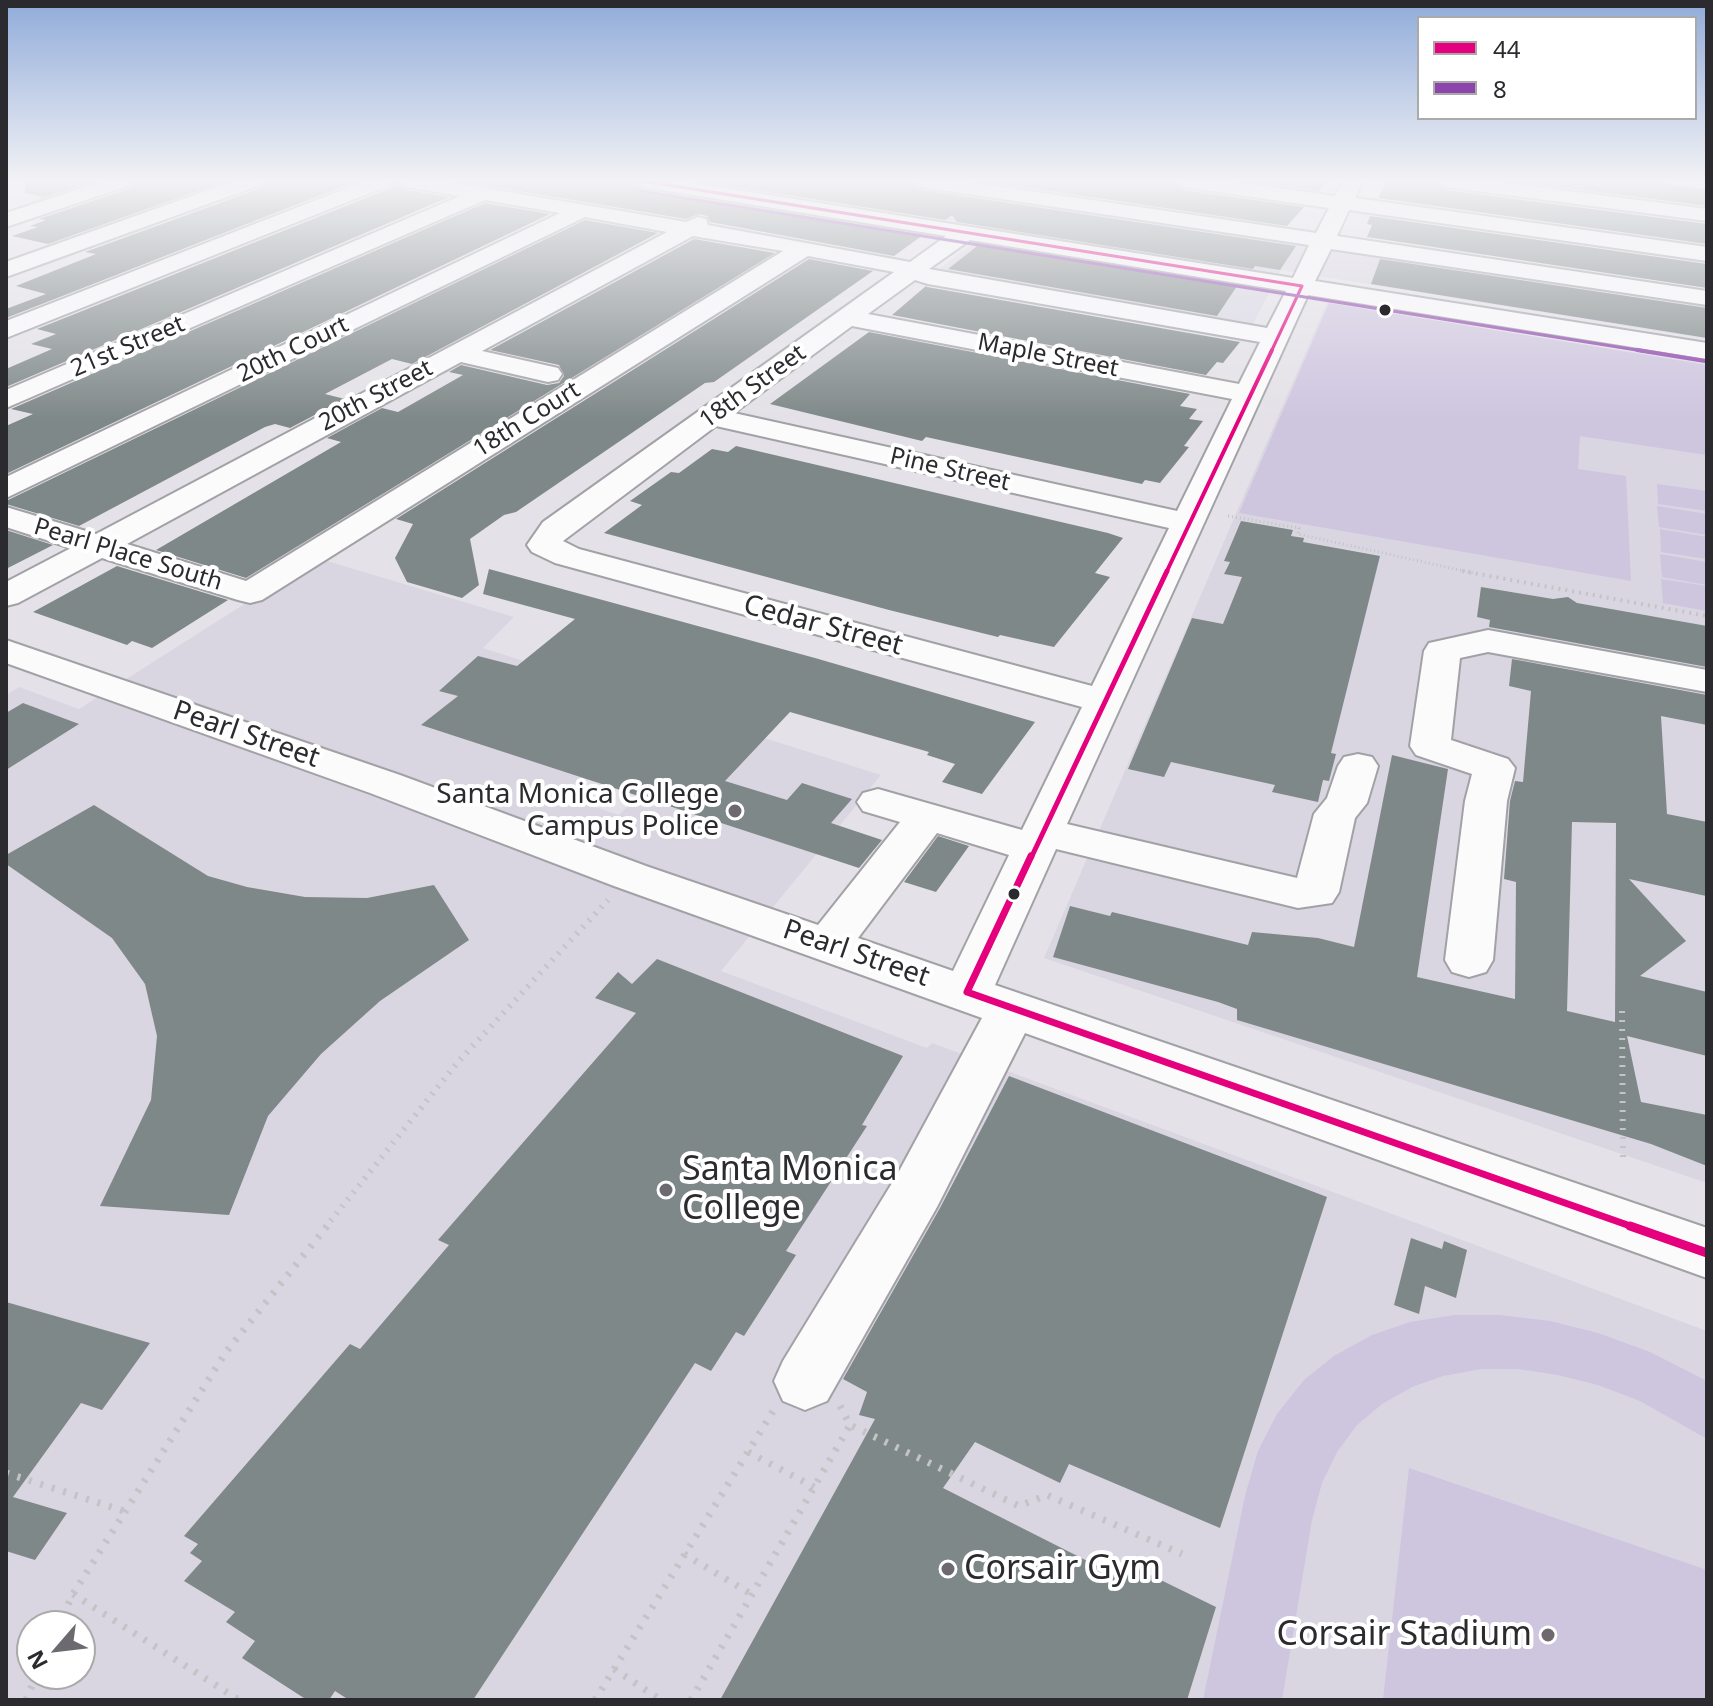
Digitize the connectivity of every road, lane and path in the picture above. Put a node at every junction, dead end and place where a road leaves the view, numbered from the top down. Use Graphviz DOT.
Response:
graph roads {
  1 [pos="1456,260"];
  2 [pos="32,261"];
  3 [pos="182,261"];
  4 [pos="329,261"];
  5 [pos="478,261"];
  6 [pos="629,261"];
  7 [pos="784,261"];
  8 [pos="871,261"];
  9 [pos="927,261"];
  10 [pos="1078,261"];
  11 [pos="1314,261"];
  12 [pos="1351,261"];
  13 [pos="1460,261"];
  14 [pos="742,262"];
  15 [pos="772,268"];
  16 [pos="6,270"];
  17 [pos="913,271"];
  18 [pos="1362,273"];
  19 [pos="1707,298"];
  20 [pos="1288,314"];
  21 [pos="848,318"];
  22 [pos="6,330"];
  23 [pos="1707,351"];
  24 [pos="456,353"];
  25 [pos="548,374"];
  26 [pos="1248,394"];
  27 [pos="6,400"];
  28 [pos="712,417"];
  29 [pos="6,489"];
  30 [pos="1228,516"];
  31 [pos="6,517"];
  32 [pos="1188,523"];
  33 [pos="544,545"];
  34 [pos="98,546"];
  35 [pos="250,593"];
  36 [pos="6,596"];
  37 [pos="1707,616"];
  38 [pos="6,651"];
  39 [pos="1707,681"];
  40 [pos="1103,701"];
  41 [pos="1358,766"];
  42 [pos="878,802"];
  43 [pos="927,817"];
  44 [pos="1038,840"];
  45 [pos="630,876"];
  46 [pos="828,945"];
  47 [pos="1469,960"];
  48 [pos="989,1000"];
  49 [pos="1622,1011"];
  50 [pos="1623,1160"];
  51 [pos="1707,1253"];
  52 [pos="805,1381"];
  53 [pos="850,1425"];
  54 [pos="748,1452"];
  55 [pos="6,1473"];
  56 [pos="814,1488"];
  57 [pos="127,1512"];
  58 [pos="684,1554"];
  59 [pos="1182,1554"];
  60 [pos="73,1594"];
  61 [pos="751,1594"];
  62 [pos="66,1610"];
  63 [pos="614,1669"];
  64 [pos="239,1700"];
  65 [pos="595,1700"];
  66 [pos="661,1700"];
  67 [pos="691,1700"];
  1 -- 18 [label="street"];
  2 -- 16 [label="street"];
  3 -- 22 [label="street"];
  4 -- 27 [label="street, 21st Street"];
  5 -- 29 [label="street, 20th Court"];
  6 -- 24 [label="street, 20th Street"];
  7 -- 15 [label="street, 18th Court"];
  8 -- 17 [label="street"];
  9 -- 17 [label="street, 18th Street"];
  10 -- 20 [label="street"];
  11 -- 20 [label="street"];
  12 -- 18 [label="street"];
  13 -- 19 [label="street"];
  14 -- 15 [label="street"];
  15 -- 35 [label="street, 18th Court"];
  17 -- 20 [label="street"];
  17 -- 21 [label="street, 18th Street"];
  18 -- 20 [label="street"];
  18 -- 23 [label="street"];
  20 -- 26 [label="street"];
  21 -- 26 [label="street, Maple Street"];
  21 -- 28 [label="street, 18th Street"];
  24 -- 25 [label="street"];
  24 -- 34 [label="street, 20th Street"];
  26 -- 32 [label="street"];
  28 -- 32 [label="street, Pine Street"];
  28 -- 33 [label="street, 18th Street"];
  30 -- 37 [label="path"];
  31 -- 34 [label="street, Pearl Place South"];
  32 -- 40 [label="street"];
  33 -- 40 [label="street, Cedar Street"];
  34 -- 35 [label="street, Pearl Place South"];
  34 -- 36 [label="street, 20th Street"];
  38 -- 45 [label="street, Pearl Street"];
  39 -- 47 [label="street"];
  40 -- 44 [label="street"];
  41 -- 44 [label="street"];
  42 -- 43 [label="street"];
  43 -- 44 [label="street"];
  43 -- 46 [label="street"];
  44 -- 48 [label="street"];
  45 -- 46 [label="street, Pearl Street"];
  45 -- 57 [label="path"];
  46 -- 48 [label="street, Pearl Street"];
  48 -- 51 [label="street, Pearl Street"];
  48 -- 52 [label="street"];
  49 -- 50 [label="path"];
  52 -- 53 [label="path"];
  52 -- 54 [label="path"];
  53 -- 56 [label="path"];
  53 -- 59 [label="path"];
  54 -- 56 [label="path"];
  54 -- 58 [label="path"];
  55 -- 57 [label="path"];
  56 -- 61 [label="path"];
  57 -- 60 [label="path"];
  58 -- 61 [label="path"];
  58 -- 63 [label="path"];
  60 -- 62 [label="path"];
  60 -- 64 [label="path"];
  61 -- 67 [label="path"];
  63 -- 65 [label="path"];
  63 -- 66 [label="path"];
}
